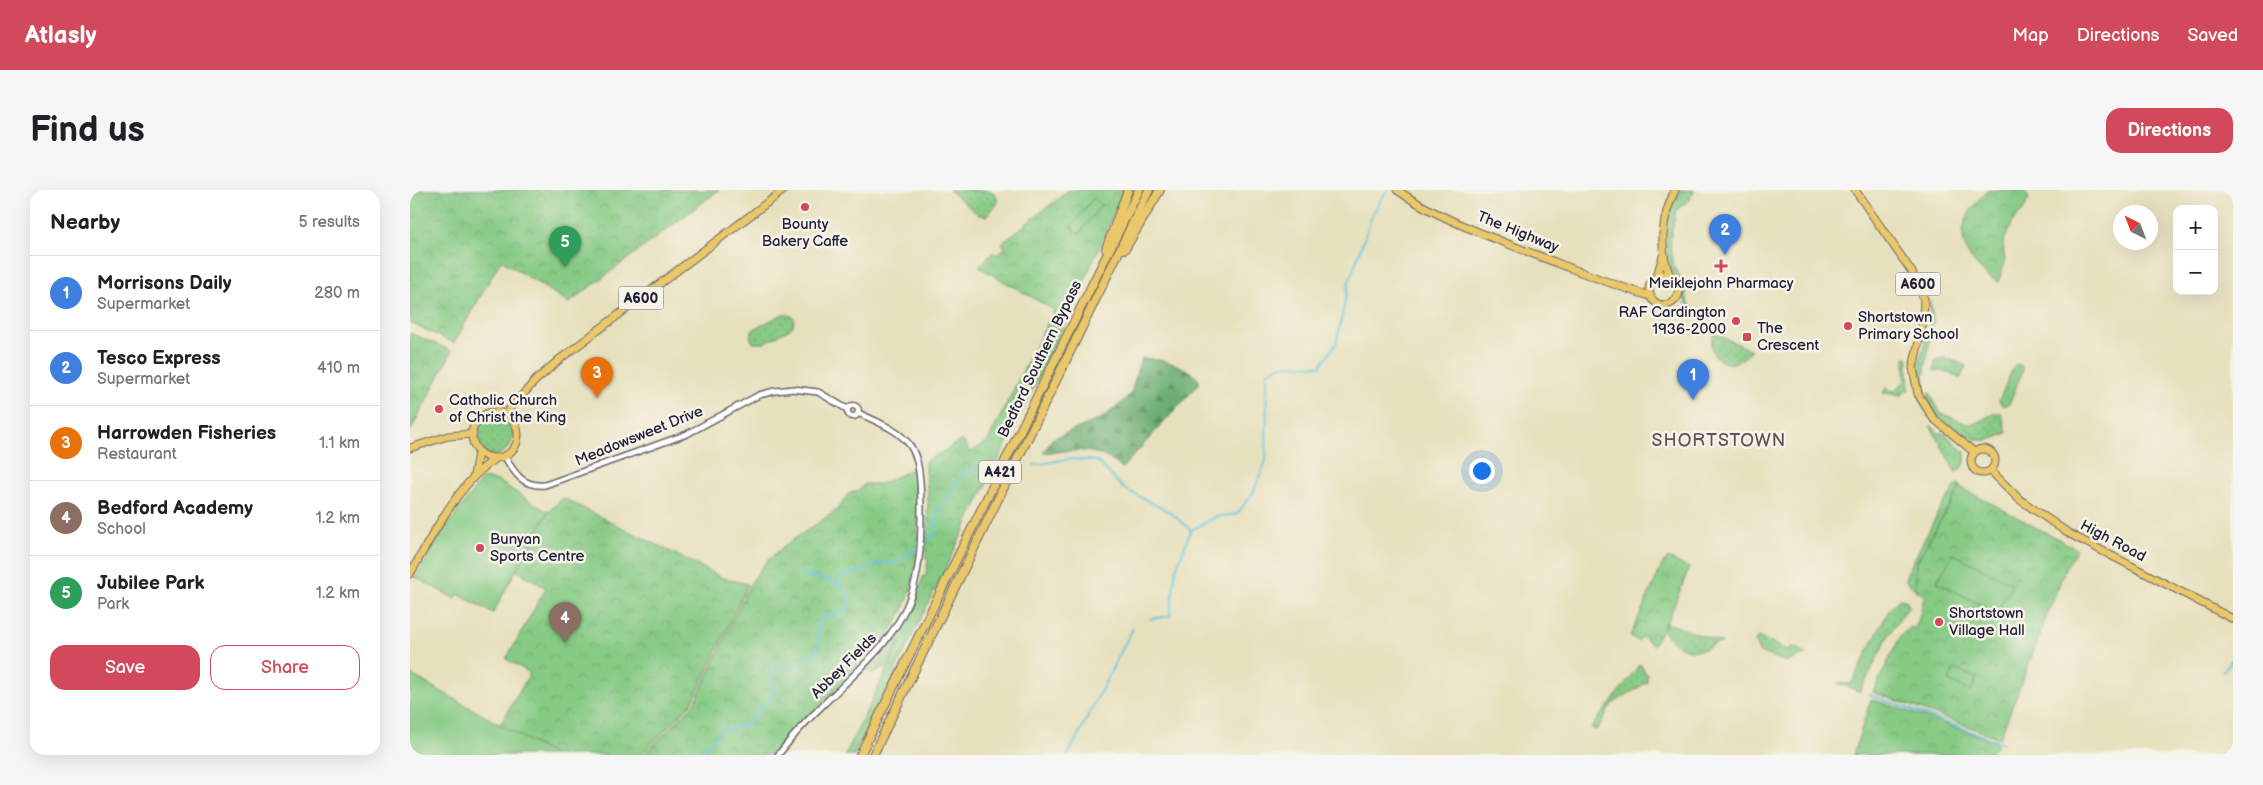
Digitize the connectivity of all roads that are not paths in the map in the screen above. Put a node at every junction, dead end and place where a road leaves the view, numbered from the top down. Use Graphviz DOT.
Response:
graph roads {
  1 [pos="784,190"];
  2 [pos="1128,190"];
  3 [pos="1139,190"];
  4 [pos="1149,190"];
  5 [pos="1160,190"];
  6 [pos="1397,190"];
  7 [pos="1675,190"];
  8 [pos="1854,190"];
  9 [pos="1663,256"];
  10 [pos="1657,276"];
  11 [pos="1670,276"];
  12 [pos="1650,284"];
  13 [pos="1091,288"];
  14 [pos="1632,291"];
  15 [pos="1098,293"];
  16 [pos="1650,296"];
  17 [pos="847,409"];
  18 [pos="506,413"];
  19 [pos="858,413"];
  20 [pos="473,434"];
  21 [pos="410,448"];
  22 [pos="1974,452"];
  23 [pos="478,453"];
  24 [pos="505,457"];
  25 [pos="495,460"];
  26 [pos="1991,470"];
  27 [pos="474,477"];
  28 [pos="410,574"];
  29 [pos="2233,619"];
  30 [pos="778,755"];
  31 [pos="860,755"];
  32 [pos="872,755"];
  1 -- 18 [label="main road, A600"];
  2 -- 13 [label="highway, A421"];
  3 -- 13 [label="highway, Bedford Southern Bypass / A421"];
  4 -- 15 [label="highway, Bedford Southern Bypass / A421"];
  5 -- 15 [label="highway, A421"];
  6 -- 14 [label="main road, The Highway"];
  7 -- 9 [label="main road"];
  8 -- 22 [label="main road, A600"];
  9 -- 10 [label="main road"];
  9 -- 11 [label="main road"];
  10 -- 11 [label="main road"];
  10 -- 12 [label="main road"];
  11 -- 16 [label="main road"];
  12 -- 14 [label="main road"];
  12 -- 16 [label="main road"];
  13 -- 31 [label="highway, Bedford Southern Bypass / A421"];
  14 -- 16 [label="main road, The Highway"];
  15 -- 32 [label="highway, Bedford Southern Bypass / A421"];
  17 -- 19 [label="street"];
  17 -- 19 [label="street"];
  17 -- 24 [label="street, Meadowsweet Drive"];
  18 -- 20 [label="main road"];
  18 -- 24 [label="main road"];
  19 -- 30 [label="street, Abbey Fields"];
  20 -- 21 [label="main road"];
  20 -- 23 [label="main road"];
  22 -- 26 [label="main road"];
  22 -- 26 [label="main road"];
  23 -- 25 [label="main road"];
  23 -- 27 [label="main road"];
  24 -- 25 [label="main road"];
  25 -- 27 [label="main road"];
  26 -- 29 [label="main road, High Road"];
  27 -- 28 [label="main road"];
}
